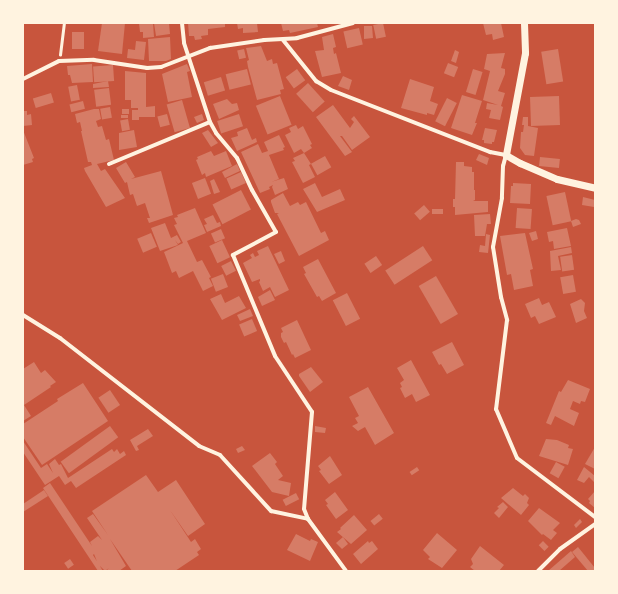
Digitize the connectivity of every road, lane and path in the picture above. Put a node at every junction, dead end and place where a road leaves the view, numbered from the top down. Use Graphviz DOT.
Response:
graph roads {
  1 [pos="64,23"];
  2 [pos="182,23"];
  3 [pos="353,23"];
  4 [pos="524,23"];
  5 [pos="283,40"];
  6 [pos="189,55"];
  7 [pos="59,61"];
  8 [pos="23,79"];
  9 [pos="210,122"];
  10 [pos="506,155"];
  11 [pos="109,164"];
  12 [pos="595,188"];
  13 [pos="23,315"];
  14 [pos="595,517"];
  15 [pos="308,519"];
  16 [pos="595,524"];
  17 [pos="346,571"];
  18 [pos="538,571"];
  1 -- 7 [label="path"];
  2 -- 6 [label="street"];
  3 -- 5 [label="street"];
  4 -- 10 [label="street"];
  5 -- 6 [label="street"];
  5 -- 10 [label="street"];
  6 -- 7 [label="street"];
  6 -- 9 [label="street"];
  7 -- 8 [label="street"];
  9 -- 11 [label="street"];
  9 -- 15 [label="street"];
  10 -- 12 [label="street"];
  10 -- 14 [label="street"];
  13 -- 15 [label="street"];
  15 -- 17 [label="street"];
  16 -- 18 [label="street"];
}
